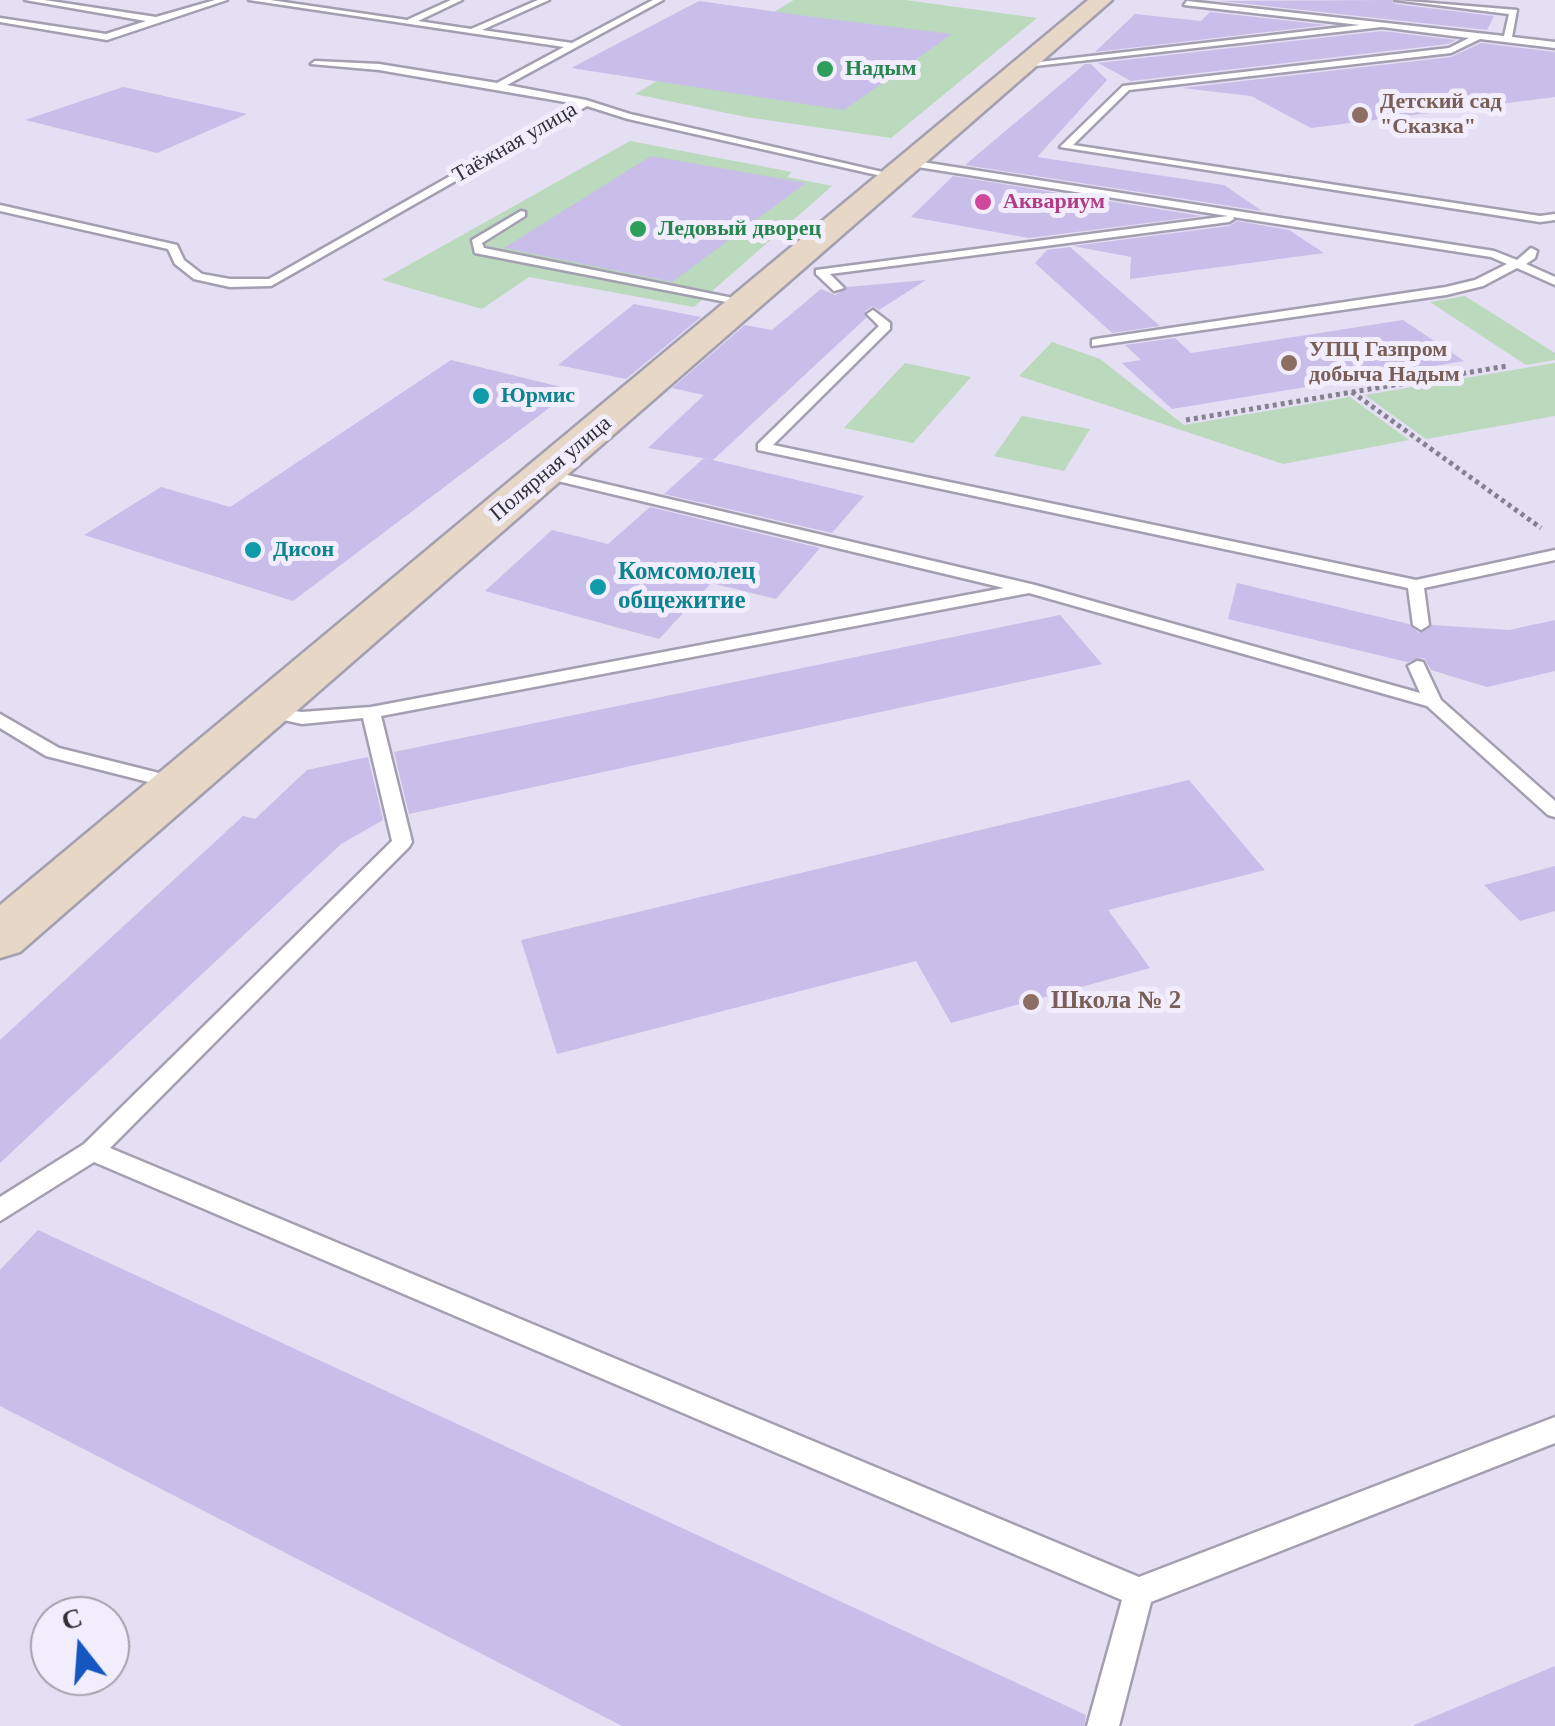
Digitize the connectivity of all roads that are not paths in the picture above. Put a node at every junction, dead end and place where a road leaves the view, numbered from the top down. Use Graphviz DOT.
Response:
graph roads {
  1 [pos="29,0"];
  2 [pos="224,0"];
  3 [pos="253,0"];
  4 [pos="458,0"];
  5 [pos="545,0"];
  6 [pos="659,0"];
  7 [pos="1100,0"];
  8 [pos="1399,0"];
  9 [pos="1412,1"];
  10 [pos="1186,4"];
  11 [pos="366,7"];
  12 [pos="351,14"];
  13 [pos="0,20"];
  14 [pos="156,20"];
  15 [pos="407,22"];
  16 [pos="1382,25"];
  17 [pos="472,32"];
  18 [pos="1479,36"];
  19 [pos="1507,40"];
  20 [pos="1555,45"];
  21 [pos="573,46"];
  22 [pos="1076,58"];
  23 [pos="316,64"];
  24 [pos="1026,64"];
  25 [pos="1089,66"];
  26 [pos="1110,79"];
  27 [pos="498,86"];
  28 [pos="1126,88"];
  29 [pos="586,102"];
  30 [pos="902,170"];
  31 [pos="0,208"];
  32 [pos="522,214"];
  33 [pos="1251,216"];
  34 [pos="1555,217"];
  35 [pos="1540,219"];
  36 [pos="1536,233"];
  37 [pos="1531,251"];
  38 [pos="1518,264"];
  39 [pos="804,269"];
  40 [pos="1555,280"];
  41 [pos="838,288"];
  42 [pos="747,302"];
  43 [pos="873,314"];
  44 [pos="1096,343"];
  45 [pos="546,474"];
  46 [pos="1555,555"];
  47 [pos="1416,585"];
  48 [pos="1029,588"];
  49 [pos="1421,625"];
  50 [pos="1417,666"];
  51 [pos="1434,702"];
  52 [pos="267,711"];
  53 [pos="370,712"];
  54 [pos="0,720"];
  55 [pos="182,784"];
  56 [pos="1555,811"];
  57 [pos="0,937"];
  58 [pos="92,1151"];
  59 [pos="0,1210"];
  60 [pos="1555,1430"];
  61 [pos="1139,1592"];
  62 [pos="1103,1726"];
  1 -- 14 [label="lane"];
  2 -- 14 [label="lane"];
  3 -- 12 [label="lane"];
  4 -- 15 [label="lane"];
  5 -- 17 [label="lane"];
  6 -- 21 [label="lane"];
  7 -- 24 [label="street, Полярная улица"];
  8 -- 9 [label="lane"];
  9 -- 19 [label="lane"];
  10 -- 16 [label="lane"];
  11 -- 12 [label="lane"];
  12 -- 15 [label="lane"];
  13 -- 14 [label="lane"];
  15 -- 17 [label="lane"];
  16 -- 18 [label="lane"];
  16 -- 22 [label="lane"];
  17 -- 21 [label="lane"];
  18 -- 19 [label="lane"];
  18 -- 28 [label="lane"];
  19 -- 20 [label="lane"];
  21 -- 27 [label="lane"];
  22 -- 24 [label="lane"];
  22 -- 25 [label="lane"];
  23 -- 27 [label="lane"];
  24 -- 30 [label="street, Полярная улица"];
  26 -- 28 [label="lane"];
  27 -- 29 [label="lane"];
  28 -- 35 [label="lane"];
  29 -- 30 [label="lane, Таёжная улица"];
  29 -- 31 [label="lane, Таёжная улица"];
  30 -- 33 [label="lane, Таёжная улица"];
  30 -- 39 [label="street, Полярная улица"];
  32 -- 42 [label="lane"];
  33 -- 38 [label="lane, Таёжная улица"];
  33 -- 39 [label="lane"];
  34 -- 35 [label="lane"];
  35 -- 36 [label="lane"];
  37 -- 38 [label="lane"];
  38 -- 40 [label="lane, Таёжная улица"];
  38 -- 44 [label="lane"];
  39 -- 41 [label="lane"];
  39 -- 42 [label="street, Полярная улица"];
  42 -- 45 [label="street, Полярная улица"];
  43 -- 47 [label="lane"];
  45 -- 48 [label="lane"];
  45 -- 52 [label="street, Полярная улица"];
  46 -- 47 [label="lane"];
  47 -- 49 [label="lane"];
  48 -- 51 [label="lane"];
  48 -- 53 [label="lane"];
  50 -- 51 [label="lane"];
  51 -- 56 [label="lane"];
  52 -- 53 [label="lane"];
  52 -- 55 [label="street, Полярная улица"];
  53 -- 58 [label="lane"];
  54 -- 55 [label="lane"];
  55 -- 57 [label="street, Полярная улица"];
  58 -- 59 [label="lane"];
  58 -- 61 [label="lane"];
  60 -- 61 [label="lane"];
  61 -- 62 [label="lane"];
}
